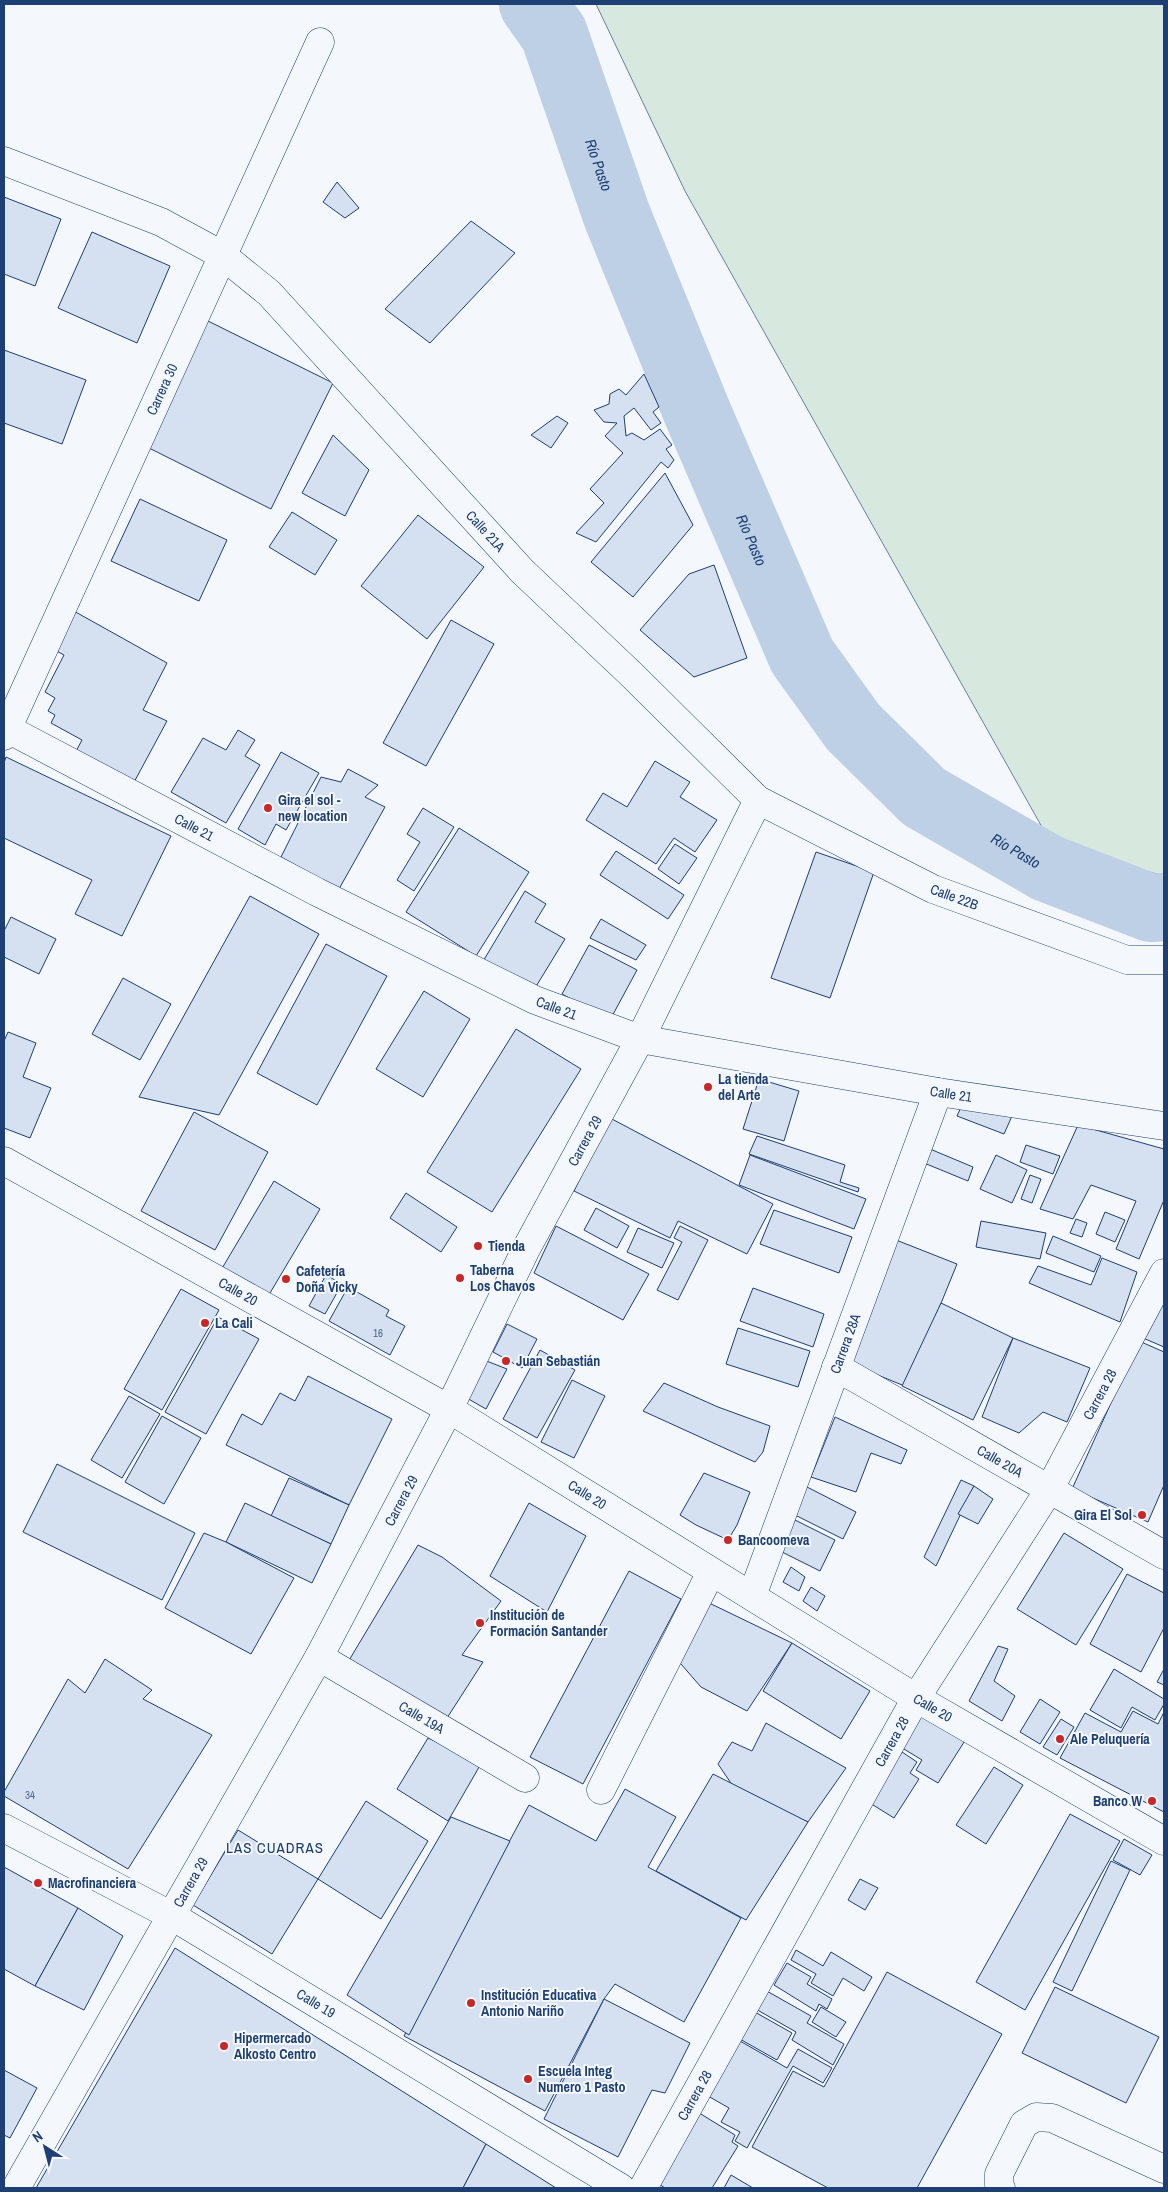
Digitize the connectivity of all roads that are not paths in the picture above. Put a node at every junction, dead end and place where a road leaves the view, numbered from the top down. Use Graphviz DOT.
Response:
graph roads {
  1 [pos="320,42"];
  2 [pos="4,161"];
  3 [pos="222,255"];
  4 [pos="5,731"];
  5 [pos="758,800"];
  6 [pos="1164,960"];
  7 [pos="640,1039"];
  8 [pos="938,1092"];
  9 [pos="1164,1126"];
  10 [pos="4,1161"];
  11 [pos="1164,1273"];
  12 [pos="836,1367"];
  13 [pos="449,1409"];
  14 [pos="1049,1490"];
  15 [pos="1164,1555"];
  16 [pos="712,1572"];
  17 [pos="752,1596"];
  18 [pos="318,1657"];
  19 [pos="916,1698"];
  20 [pos="525,1778"];
  21 [pos="601,1790"];
  22 [pos="4,1828"];
  23 [pos="1164,1841"];
  24 [pos="172,1916"];
  25 [pos="1164,2169"];
  26 [pos="16,2188"];
  27 [pos="621,2188"];
  28 [pos="643,2188"];
  29 [pos="1001,2188"];
  1 -- 3 [label="street, Carrera 30"];
  2 -- 3 [label="street, Calle 21A"];
  3 -- 4 [label="street, Carrera 30"];
  3 -- 5 [label="street, Calle 21A"];
  4 -- 7 [label="street, Calle 21"];
  5 -- 6 [label="street, Calle 22B"];
  5 -- 7 [label="street, Carrera 29"];
  7 -- 8 [label="street, Calle 21"];
  7 -- 13 [label="street, Carrera 29"];
  8 -- 9 [label="street, Calle 21"];
  8 -- 12 [label="street, Carrera 28A"];
  10 -- 13 [label="street, Calle 20"];
  11 -- 14 [label="street, Carrera 28"];
  12 -- 14 [label="street, Calle 20A"];
  12 -- 17 [label="street, Carrera 28A"];
  13 -- 16 [label="street, Calle 20"];
  13 -- 18 [label="street, Carrera 29"];
  14 -- 15 [label="street, Calle 20A"];
  14 -- 19 [label="street, Carrera 28"];
  16 -- 17 [label="street, Calle 20"];
  16 -- 21 [label="street"];
  17 -- 19 [label="street, Calle 20"];
  18 -- 20 [label="street, Calle 19A"];
  18 -- 24 [label="street, Carrera 29"];
  19 -- 23 [label="street, Calle 20"];
  19 -- 28 [label="street, Carrera 28"];
  22 -- 24 [label="street, Calle 19"];
  24 -- 26 [label="street, Carrera 29"];
  24 -- 27 [label="street, Calle 19"];
  25 -- 29 [label="street"];
}
